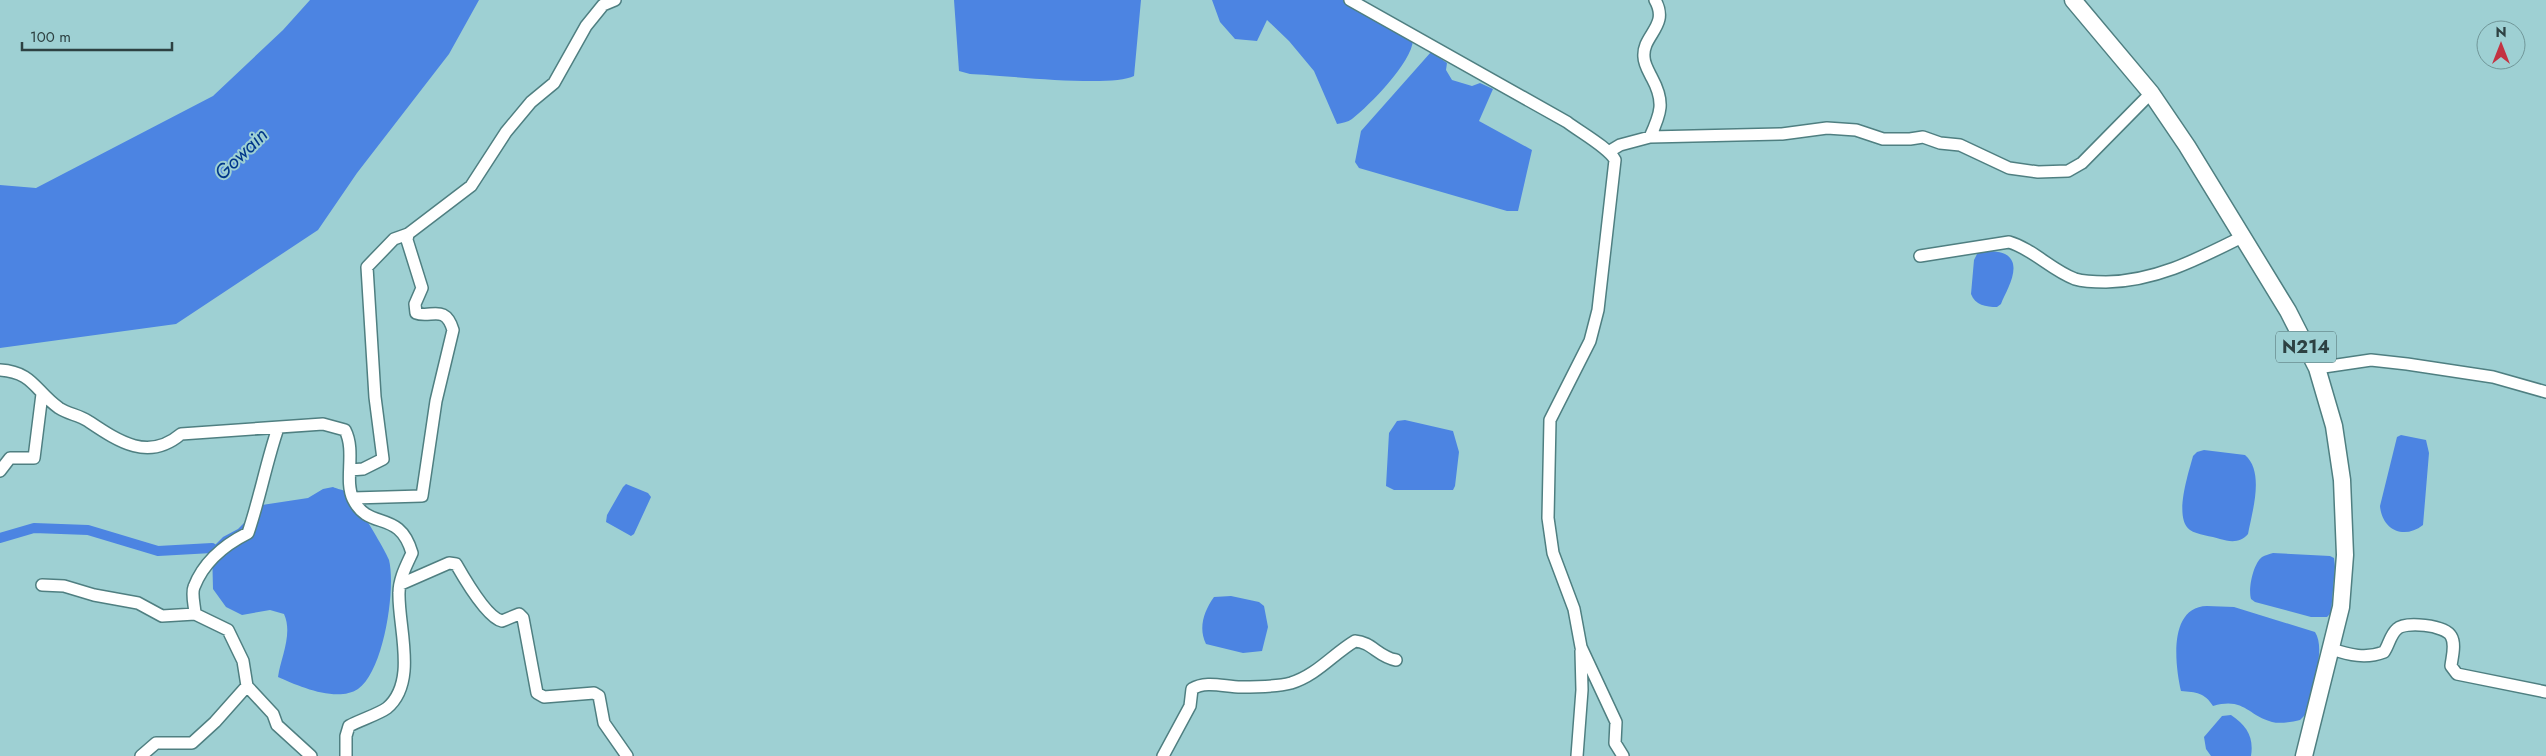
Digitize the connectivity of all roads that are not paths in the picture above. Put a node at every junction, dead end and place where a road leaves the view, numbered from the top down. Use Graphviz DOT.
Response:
graph roads {
  1 [pos="614,0"];
  2 [pos="1350,0"];
  3 [pos="1655,0"];
  4 [pos="2073,0"];
  5 [pos="2151,93"];
  6 [pos="1650,137"];
  7 [pos="1610,151"];
  8 [pos="408,234"];
  9 [pos="2242,236"];
  10 [pos="1920,256"];
  11 [pos="2317,368"];
  12 [pos="0,370"];
  13 [pos="2546,392"];
  14 [pos="42,394"];
  15 [pos="278,428"];
  16 [pos="350,470"];
  17 [pos="0,471"];
  18 [pos="353,498"];
  19 [pos="401,584"];
  20 [pos="42,585"];
  21 [pos="195,614"];
  22 [pos="1581,647"];
  23 [pos="2332,649"];
  24 [pos="1396,660"];
  25 [pos="247,686"];
  26 [pos="2546,692"];
  27 [pos="141,756"];
  28 [pos="311,756"];
  29 [pos="346,756"];
  30 [pos="627,756"];
  31 [pos="1162,756"];
  32 [pos="1577,756"];
  33 [pos="1623,756"];
  34 [pos="2304,756"];
  1 -- 8 [label="street"];
  2 -- 7 [label="street"];
  3 -- 6 [label="street"];
  4 -- 5 [label="highway, N214"];
  5 -- 6 [label="street"];
  5 -- 9 [label="highway, N214"];
  6 -- 7 [label="street"];
  7 -- 22 [label="street"];
  8 -- 16 [label="street"];
  8 -- 18 [label="street"];
  9 -- 10 [label="street"];
  9 -- 11 [label="highway, N214"];
  11 -- 13 [label="street"];
  11 -- 23 [label="highway, N214"];
  12 -- 14 [label="street"];
  14 -- 15 [label="street"];
  14 -- 17 [label="street"];
  15 -- 16 [label="street"];
  15 -- 21 [label="street"];
  16 -- 18 [label="street"];
  18 -- 19 [label="street"];
  19 -- 29 [label="street"];
  19 -- 30 [label="street"];
  20 -- 21 [label="street"];
  21 -- 25 [label="street"];
  22 -- 32 [label="street"];
  22 -- 33 [label="street"];
  23 -- 26 [label="street"];
  23 -- 34 [label="highway, N214"];
  24 -- 31 [label="street"];
  25 -- 27 [label="street"];
  25 -- 28 [label="street"];
}
